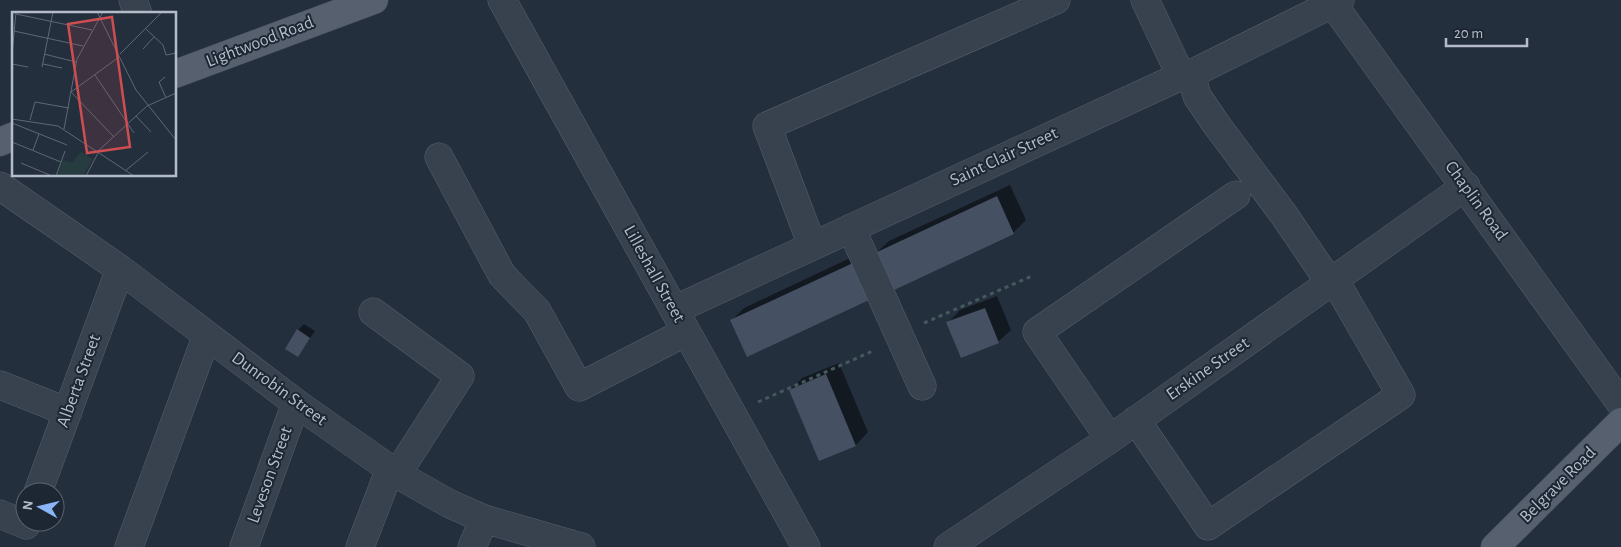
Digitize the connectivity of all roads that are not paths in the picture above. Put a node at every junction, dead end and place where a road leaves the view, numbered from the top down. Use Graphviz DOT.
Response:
graph roads {
  1 [pos="133,0"];
  2 [pos="374,0"];
  3 [pos="502,0"];
  4 [pos="1056,0"];
  5 [pos="1145,0"];
  6 [pos="1334,1"];
  7 [pos="137,12"];
  8 [pos="176,74"];
  9 [pos="1186,75"];
  10 [pos="12,137"];
  11 [pos="0,142"];
  12 [pos="439,157"];
  13 [pos="0,186"];
  14 [pos="1466,186"];
  15 [pos="1236,195"];
  16 [pos="851,228"];
  17 [pos="812,245"];
  18 [pos="120,269"];
  19 [pos="1334,279"];
  20 [pos="373,312"];
  21 [pos="680,320"];
  22 [pos="207,335"];
  23 [pos="0,385"];
  24 [pos="922,386"];
  25 [pos="296,403"];
  26 [pos="1621,404"];
  27 [pos="68,412"];
  28 [pos="1136,420"];
  29 [pos="1621,422"];
  30 [pos="1110,439"];
  31 [pos="394,471"];
  32 [pos="42,482"];
  33 [pos="0,514"];
  34 [pos="484,518"];
  35 [pos="15,525"];
  36 [pos="129,547"];
  37 [pos="244,547"];
  38 [pos="360,547"];
  39 [pos="472,547"];
  40 [pos="581,547"];
  41 [pos="806,547"];
  42 [pos="948,547"];
  43 [pos="1495,547"];
  1 -- 7 [label="street"];
  2 -- 8 [label="main road, Lightwood Road"];
  3 -- 21 [label="street, Lilleshall Street"];
  4 -- 17 [label="street"];
  5 -- 9 [label="street"];
  6 -- 9 [label="street, Saint Clair Street"];
  6 -- 14 [label="street, Chaplin Road"];
  9 -- 16 [label="street, Saint Clair Street"];
  9 -- 19 [label="street"];
  10 -- 11 [label="main road"];
  12 -- 21 [label="street, Saint Clair Street"];
  13 -- 18 [label="street, Dunrobin Street"];
  14 -- 19 [label="street, Erskine Street"];
  14 -- 26 [label="street, Chaplin Road"];
  15 -- 30 [label="street"];
  16 -- 17 [label="street, Saint Clair Street"];
  16 -- 24 [label="street"];
  17 -- 21 [label="street, Saint Clair Street"];
  18 -- 22 [label="street, Dunrobin Street"];
  18 -- 27 [label="street, Alberta Street"];
  19 -- 28 [label="street, Erskine Street"];
  19 -- 28 [label="street"];
  20 -- 31 [label="street"];
  21 -- 41 [label="street, Lilleshall Street"];
  22 -- 25 [label="street, Dunrobin Street"];
  22 -- 36 [label="street"];
  23 -- 27 [label="street"];
  25 -- 31 [label="street, Dunrobin Street"];
  25 -- 37 [label="street, Leveson Street"];
  27 -- 32 [label="street, Alberta Street"];
  28 -- 30 [label="street, Erskine Street"];
  29 -- 43 [label="main road, Belgrave Road"];
  30 -- 42 [label="street, Erskine Street"];
  31 -- 34 [label="street, Dunrobin Street"];
  31 -- 38 [label="street"];
  33 -- 35 [label="street"];
  34 -- 39 [label="street"];
  34 -- 40 [label="street, Dunrobin Street"];
}
